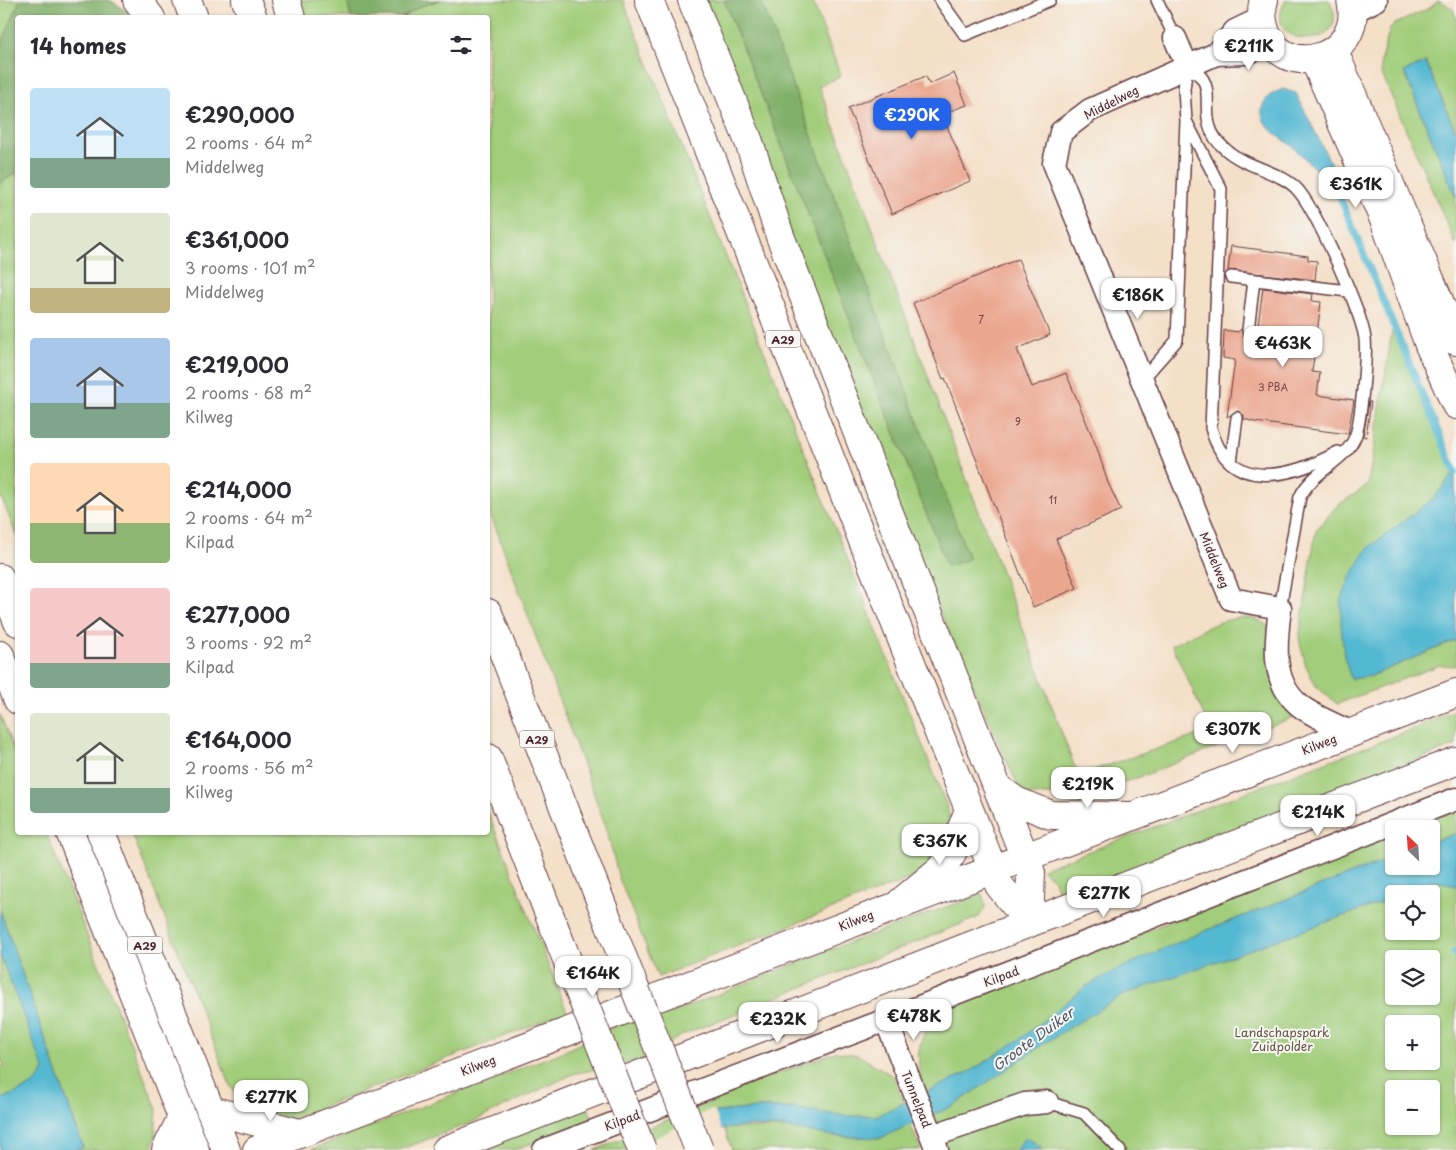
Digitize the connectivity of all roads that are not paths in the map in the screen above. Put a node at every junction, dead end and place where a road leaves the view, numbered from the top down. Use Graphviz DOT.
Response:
graph roads {
  1 [pos="137,0"];
  2 [pos="187,0"];
  3 [pos="246,0"];
  4 [pos="286,0"];
  5 [pos="649,0"];
  6 [pos="692,0"];
  7 [pos="940,0"];
  8 [pos="1050,0"];
  9 [pos="1157,0"];
  10 [pos="1360,4"];
  11 [pos="1263,9"];
  12 [pos="149,15"];
  13 [pos="193,15"];
  14 [pos="252,15"];
  15 [pos="290,15"];
  16 [pos="1175,38"];
  17 [pos="1272,43"];
  18 [pos="1216,54"];
  19 [pos="1324,55"];
  20 [pos="1187,66"];
  21 [pos="1186,121"];
  22 [pos="1231,277"];
  23 [pos="1254,280"];
  24 [pos="1348,291"];
  25 [pos="1248,330"];
  26 [pos="1456,341"];
  27 [pos="1142,380"];
  28 [pos="1456,405"];
  29 [pos="1237,418"];
  30 [pos="1352,444"];
  31 [pos="1231,462"];
  32 [pos="0,578"];
  33 [pos="1280,608"];
  34 [pos="15,615"];
  35 [pos="490,618"];
  36 [pos="0,655"];
  37 [pos="15,692"];
  38 [pos="1456,693"];
  39 [pos="1350,732"];
  40 [pos="1456,761"];
  41 [pos="490,763"];
  42 [pos="999,789"];
  43 [pos="1456,799"];
  44 [pos="970,810"];
  45 [pos="1131,816"];
  46 [pos="71,835"];
  47 [pos="102,835"];
  48 [pos="1025,856"];
  49 [pos="993,869"];
  50 [pos="901,902"];
  51 [pos="1028,923"];
  52 [pos="886,1020"];
  53 [pos="1047,1102"];
  54 [pos="210,1110"];
  55 [pos="182,1117"];
  56 [pos="300,1133"];
  57 [pos="932,1136"];
  58 [pos="166,1150"];
  59 [pos="195,1150"];
  60 [pos="226,1150"];
  61 [pos="257,1150"];
  62 [pos="446,1150"];
  63 [pos="544,1150"];
  64 [pos="642,1150"];
  65 [pos="699,1150"];
  66 [pos="1120,1150"];
  1 -- 12 [label="main road"];
  2 -- 13 [label="main road"];
  3 -- 14 [label="main road"];
  4 -- 15 [label="main road"];
  5 -- 44 [label="main road, A29"];
  6 -- 42 [label="main road, A29"];
  7 -- 8 [label="lane"];
  9 -- 16 [label="lane"];
  10 -- 19 [label="main road"];
  11 -- 17 [label="main road"];
  11 -- 18 [label="street, Middelweg"];
  16 -- 20 [label="street"];
  17 -- 18 [label="street, Middelweg"];
  17 -- 19 [label="main road"];
  18 -- 20 [label="street, Middelweg"];
  19 -- 26 [label="main road"];
  19 -- 28 [label="main road"];
  20 -- 21 [label="lane"];
  20 -- 24 [label="lane"];
  20 -- 27 [label="street, Middelweg"];
  21 -- 27 [label="lane"];
  21 -- 31 [label="lane"];
  22 -- 23 [label="lane"];
  23 -- 24 [label="lane"];
  23 -- 25 [label="lane"];
  24 -- 30 [label="lane"];
  27 -- 33 [label="street, Middelweg"];
  29 -- 31 [label="lane"];
  30 -- 31 [label="lane"];
  30 -- 33 [label="lane"];
  32 -- 34 [label="main road"];
  33 -- 39 [label="street"];
  35 -- 65 [label="main road, A29, bridge"];
  36 -- 37 [label="main road"];
  38 -- 39 [label="main road, Kilweg"];
  39 -- 45 [label="main road, Kilweg"];
  40 -- 51 [label="main road"];
  41 -- 64 [label="main road, bridge"];
  42 -- 45 [label="main road"];
  42 -- 48 [label="main road, A29"];
  43 -- 52 [label="street, Kilpad"];
  44 -- 49 [label="main road, A29"];
  44 -- 50 [label="main road"];
  45 -- 48 [label="main road, Kilweg"];
  46 -- 55 [label="main road, A29"];
  47 -- 54 [label="main road, A29"];
  48 -- 49 [label="main road, Kilweg"];
  48 -- 51 [label="main road, A29"];
  49 -- 50 [label="main road, Kilweg"];
  49 -- 51 [label="main road, A29"];
  50 -- 56 [label="main road, Kilweg"];
  51 -- 62 [label="main road"];
  52 -- 57 [label="street, Tunnelpad"];
  52 -- 63 [label="street, Kilpad"];
  53 -- 57 [label="street"];
  53 -- 66 [label="lane"];
  54 -- 56 [label="main road"];
  54 -- 60 [label="main road, A29"];
  55 -- 58 [label="main road"];
  55 -- 59 [label="main road, A29"];
  56 -- 61 [label="main road, Kilweg"];
}
